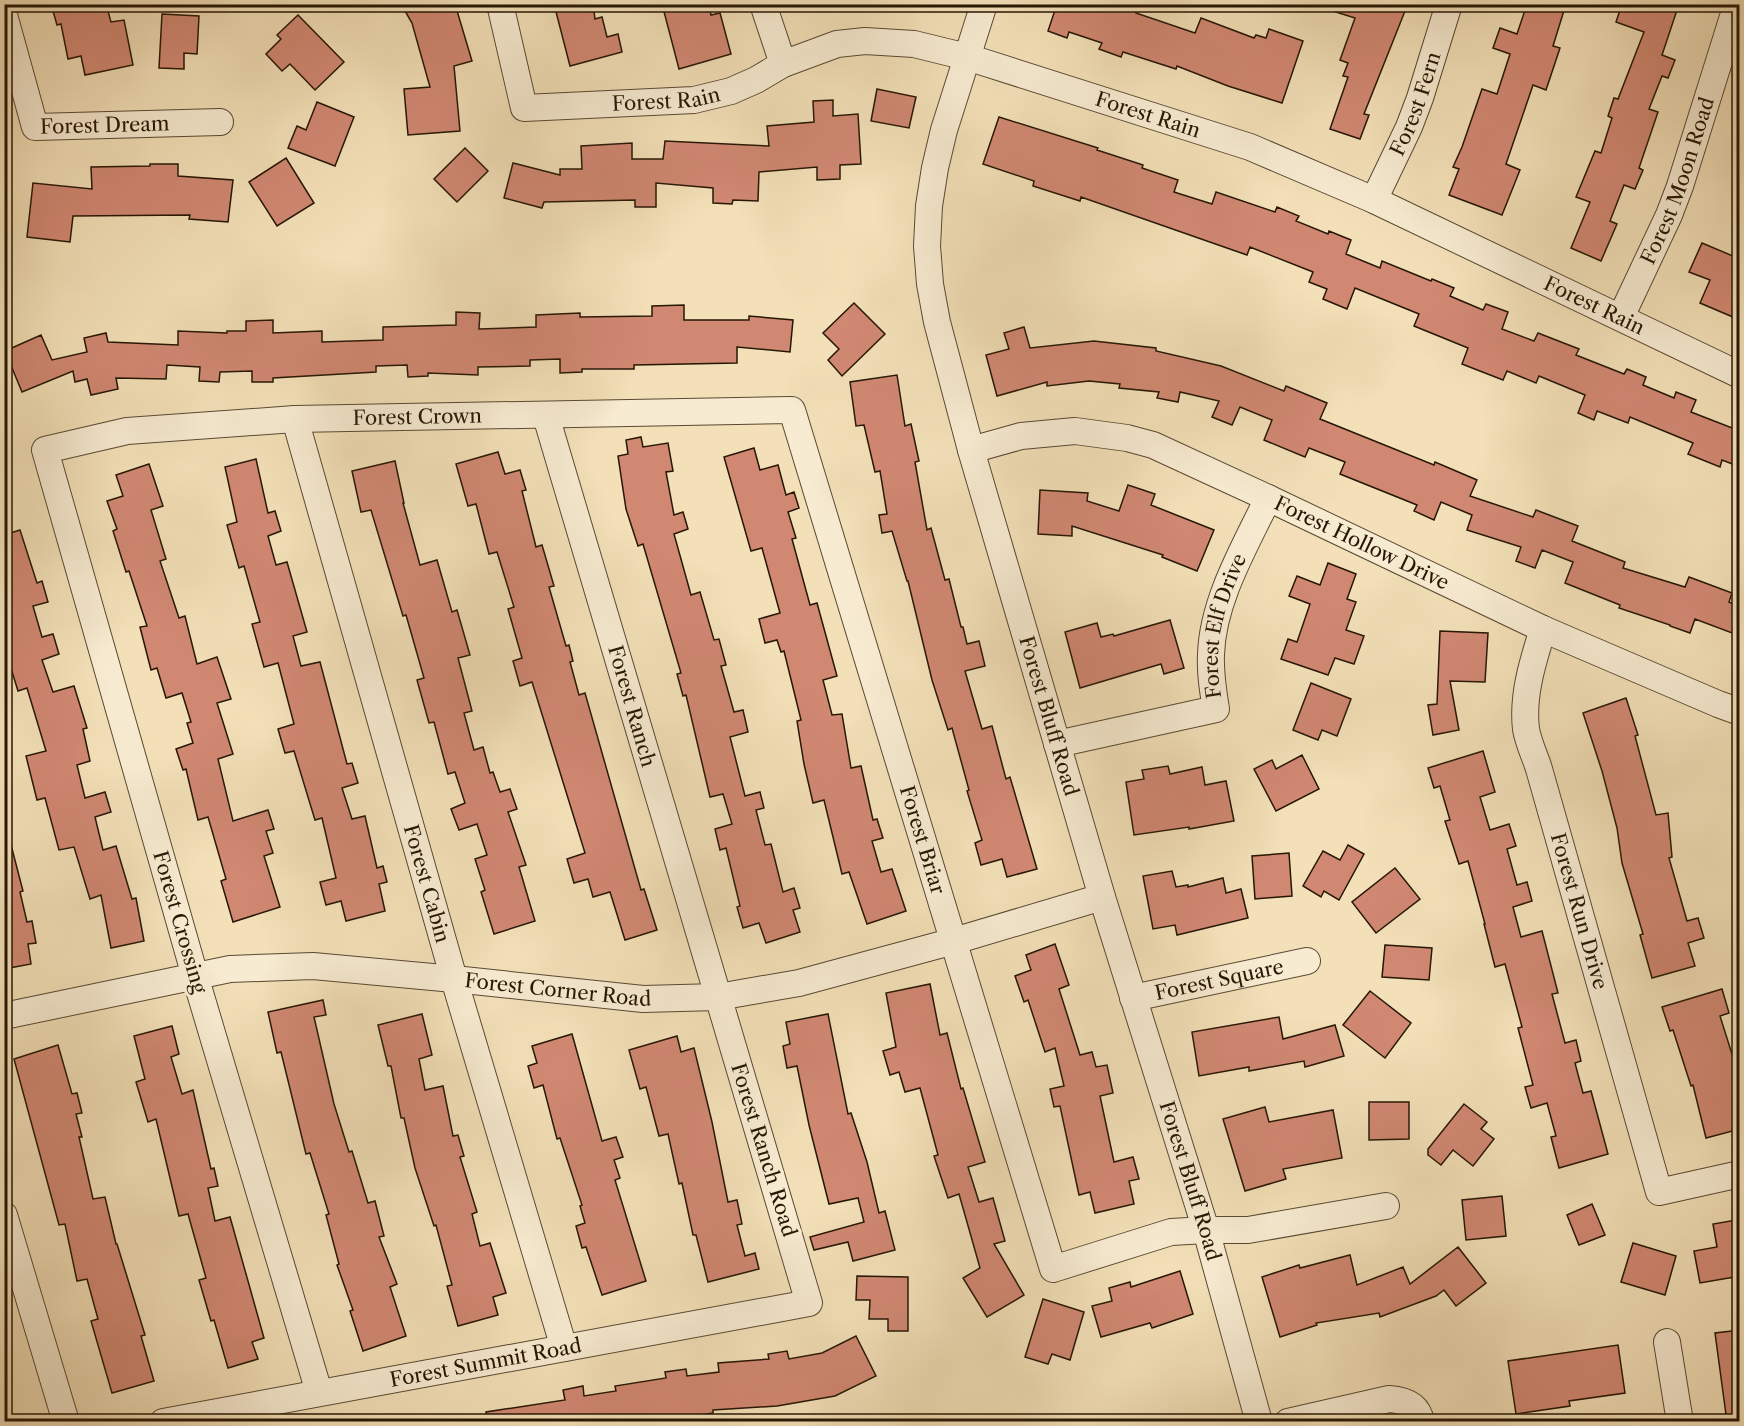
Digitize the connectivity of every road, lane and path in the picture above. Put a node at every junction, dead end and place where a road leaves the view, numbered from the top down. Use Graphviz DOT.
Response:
graph roads {
  1 [pos="500,4"];
  2 [pos="764,4"];
  3 [pos="984,4"];
  4 [pos="1449,4"];
  5 [pos="1737,4"];
  6 [pos="4,15"];
  7 [pos="967,57"];
  8 [pos="783,64"];
  9 [pos="1730,65"];
  10 [pos="220,122"];
  11 [pos="1374,200"];
  12 [pos="1621,317"];
  13 [pos="1740,375"];
  14 [pos="792,410"];
  15 [pos="546,416"];
  16 [pos="295,419"];
  17 [pos="45,450"];
  18 [pos="971,450"];
  19 [pos="1268,498"];
  20 [pos="1543,629"];
  21 [pos="1740,712"];
  22 [pos="1058,744"];
  23 [pos="1102,897"];
  24 [pos="954,941"];
  25 [pos="1307,961"];
  26 [pos="195,975"];
  27 [pos="454,979"];
  28 [pos="718,997"];
  29 [pos="1133,998"];
  30 [pos="4,1016"];
  31 [pos="1740,1174"];
  32 [pos="1386,1206"];
  33 [pos="4,1215"];
  34 [pos="1206,1230"];
  35 [pos="809,1303"];
  36 [pos="1667,1342"];
  37 [pos="564,1348"];
  38 [pos="319,1392"];
  39 [pos="66,1422"];
  40 [pos="163,1422"];
  41 [pos="1259,1422"];
  42 [pos="1288,1422"];
  43 [pos="1421,1422"];
  44 [pos="1680,1422"];
  1 -- 8 [label="street, Forest Rain"];
  2 -- 8 [label="street"];
  3 -- 7 [label="street, Forest Bluff Road"];
  4 -- 11 [label="street, Forest Fern"];
  5 -- 9 [label="street, Forest Moon Road"];
  6 -- 10 [label="street, Forest Dream"];
  7 -- 8 [label="street, Forest Rain"];
  7 -- 11 [label="street, Forest Rain"];
  7 -- 18 [label="street, Forest Bluff Road"];
  9 -- 12 [label="street, Forest Moon Road"];
  11 -- 12 [label="street, Forest Rain"];
  12 -- 13 [label="street, Forest Rain"];
  14 -- 15 [label="street, Forest Crown"];
  14 -- 24 [label="street, Forest Briar"];
  15 -- 16 [label="street, Forest Crown"];
  15 -- 28 [label="street, Forest Ranch"];
  16 -- 17 [label="street, Forest Crown"];
  16 -- 27 [label="street, Forest Cabin"];
  17 -- 26 [label="street, Forest Crossing"];
  18 -- 19 [label="street, Forest Hollow Drive"];
  18 -- 22 [label="street, Forest Bluff Road"];
  19 -- 20 [label="street, Forest Hollow Drive"];
  19 -- 22 [label="street, Forest Elf Drive"];
  20 -- 21 [label="street, Forest Hollow Drive"];
  20 -- 31 [label="street, Forest Run Drive"];
  22 -- 23 [label="street, Forest Bluff Road"];
  23 -- 24 [label="street, Forest Corner Road"];
  23 -- 29 [label="street, Forest Bluff Road"];
  24 -- 28 [label="street, Forest Corner Road"];
  24 -- 34 [label="street, Forest Briar"];
  25 -- 29 [label="street, Forest Square"];
  26 -- 27 [label="street, Forest Corner Road"];
  26 -- 30 [label="street, Forest Corner Road"];
  26 -- 38 [label="street, Forest Crossing"];
  27 -- 28 [label="street, Forest Corner Road"];
  27 -- 37 [label="street, Forest Cabin"];
  28 -- 35 [label="street, Forest Ranch Road"];
  29 -- 34 [label="street, Forest Bluff Road"];
  32 -- 34 [label="street"];
  33 -- 39 [label="street"];
  34 -- 41 [label="street, Forest Bluff Road"];
  35 -- 37 [label="street, Forest Summit Road"];
  36 -- 44 [label="street"];
  37 -- 38 [label="street, Forest Summit Road"];
  38 -- 40 [label="street, Forest Summit Road"];
  42 -- 43 [label="street"];
}
